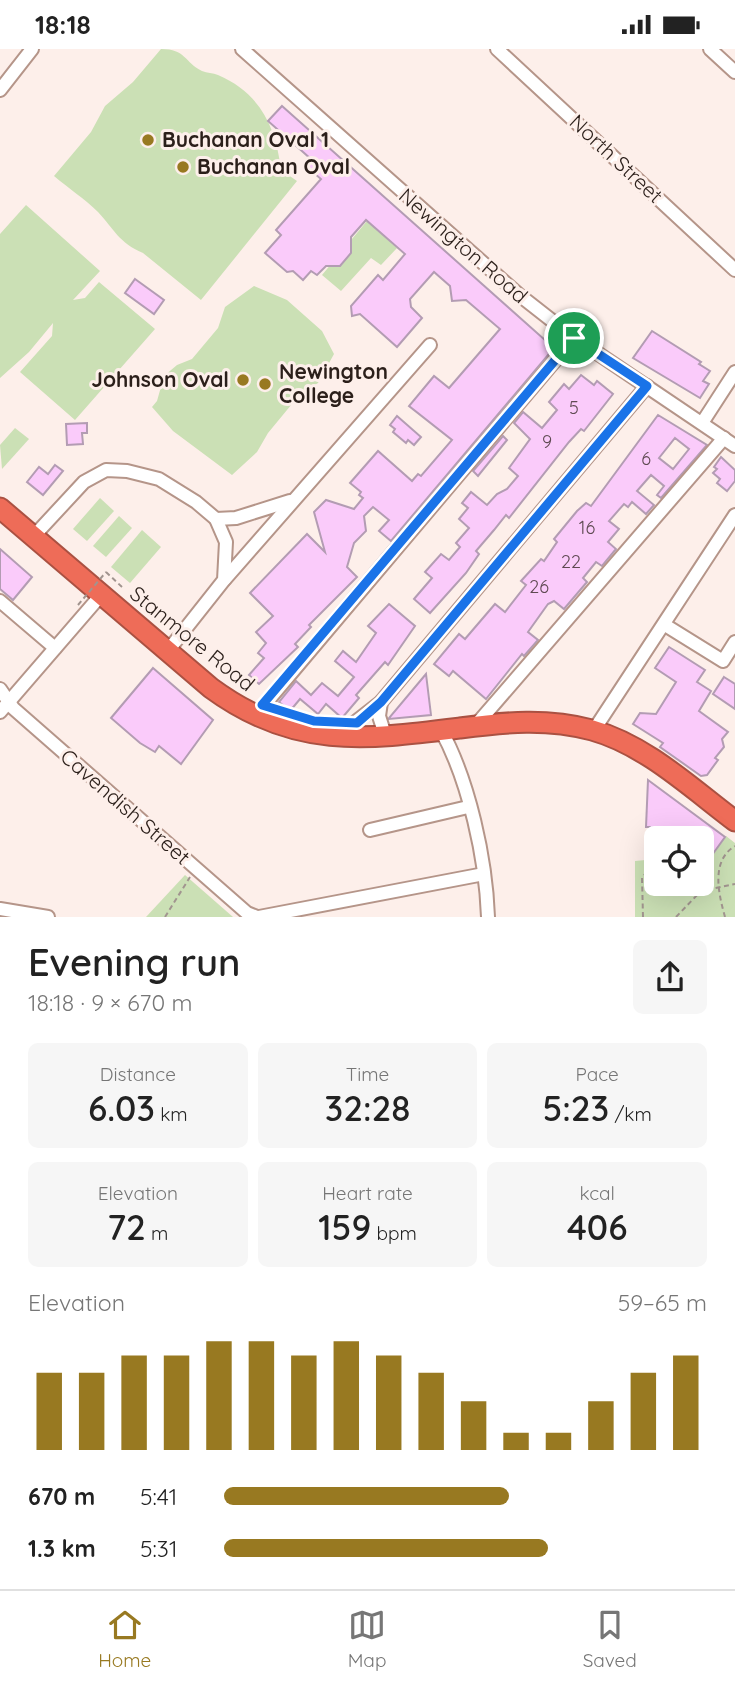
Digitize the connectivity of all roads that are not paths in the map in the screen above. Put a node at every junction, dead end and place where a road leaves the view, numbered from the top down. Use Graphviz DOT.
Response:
graph roads {
  1 [pos="33,49"];
  2 [pos="242,49"];
  3 [pos="497,49"];
  4 [pos="710,49"];
  5 [pos="735,72"];
  6 [pos="0,90"];
  7 [pos="735,269"];
  8 [pos="574,338"];
  9 [pos="430,345"];
  10 [pos="735,372"];
  11 [pos="647,386"];
  12 [pos="702,423"];
  13 [pos="729,442"];
  14 [pos="292,500"];
  15 [pos="0,508"];
  16 [pos="735,515"];
  17 [pos="216,519"];
  18 [pos="33,537"];
  19 [pos="225,580"];
  20 [pos="101,595"];
  21 [pos="0,601"];
  22 [pos="665,625"];
  23 [pos="735,642"];
  24 [pos="55,648"];
  25 [pos="167,652"];
  26 [pos="0,689"];
  27 [pos="9,701"];
  28 [pos="381,702"];
  29 [pos="259,710"];
  30 [pos="0,712"];
  31 [pos="468,727"];
  32 [pos="440,730"];
  33 [pos="594,730"];
  34 [pos="385,735"];
  35 [pos="335,737"];
  36 [pos="456,758"];
  37 [pos="468,807"];
  38 [pos="735,821"];
  39 [pos="370,830"];
  40 [pos="484,874"];
  41 [pos="0,909"];
  42 [pos="48,917"];
  43 [pos="258,917"];
  44 [pos="488,917"];
  1 -- 6 [label="street"];
  2 -- 8 [label="street, Newington Road"];
  3 -- 7 [label="street, North Street"];
  4 -- 5 [label="street"];
  8 -- 11 [label="street, Newington Road"];
  8 -- 29 [label="street"];
  9 -- 14 [label="street"];
  10 -- 12 [label="street"];
  11 -- 12 [label="street, Newington Road"];
  11 -- 28 [label="street"];
  12 -- 13 [label="street, Newington Road"];
  13 -- 31 [label="street"];
  14 -- 17 [label="street"];
  14 -- 19 [label="street"];
  15 -- 18 [label="highway, Stanmore Road"];
  16 -- 22 [label="street"];
  17 -- 18 [label="street"];
  17 -- 19 [label="street"];
  18 -- 20 [label="highway, Stanmore Road"];
  19 -- 25 [label="street"];
  20 -- 24 [label="street"];
  20 -- 25 [label="highway, Stanmore Road"];
  21 -- 24 [label="street"];
  22 -- 23 [label="street"];
  22 -- 33 [label="street"];
  24 -- 27 [label="street"];
  25 -- 29 [label="highway, Stanmore Road"];
  26 -- 27 [label="street, Cavendish Street"];
  27 -- 30 [label="street"];
  27 -- 43 [label="street, Cavendish Street"];
  28 -- 34 [label="street"];
  28 -- 35 [label="street"];
  29 -- 35 [label="highway, Stanmore Road"];
  31 -- 32 [label="highway, Stanmore Road"];
  31 -- 33 [label="highway, Stanmore Road"];
  31 -- 36 [label="street"];
  32 -- 34 [label="highway, Stanmore Road"];
  32 -- 36 [label="street"];
  33 -- 38 [label="highway, Stanmore Road"];
  34 -- 35 [label="highway, Stanmore Road"];
  36 -- 37 [label="street"];
  37 -- 39 [label="street"];
  37 -- 40 [label="street"];
  40 -- 43 [label="street"];
  40 -- 44 [label="street"];
  41 -- 42 [label="street"];
}
